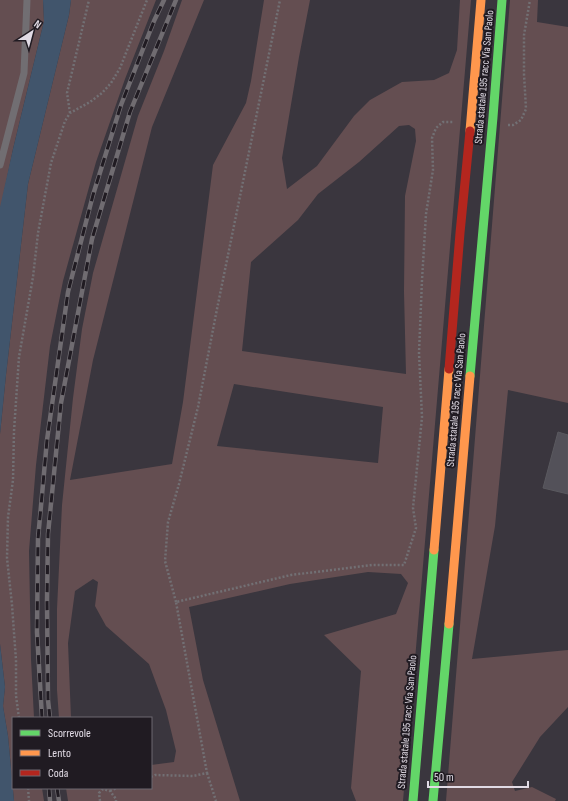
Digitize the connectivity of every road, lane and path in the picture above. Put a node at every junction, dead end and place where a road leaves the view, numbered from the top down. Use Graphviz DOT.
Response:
graph roads {
  1 [pos="27,0"];
  2 [pos="89,0"];
  3 [pos="148,0"];
  4 [pos="280,0"];
  5 [pos="481,0"];
  6 [pos="502,0"];
  7 [pos="530,0"];
  8 [pos="70,112"];
  9 [pos="460,122"];
  10 [pos="502,125"];
  11 [pos="0,165"];
  12 [pos="176,602"];
  13 [pos="19,717"];
  14 [pos="207,773"];
  15 [pos="152,776"];
  16 [pos="28,789"];
  17 [pos="114,789"];
  18 [pos="110,790"];
  19 [pos="29,801"];
  20 [pos="100,801"];
  21 [pos="116,801"];
  22 [pos="216,801"];
  23 [pos="413,801"];
  24 [pos="433,801"];
  1 -- 11 [label="lane"];
  2 -- 8 [label="path"];
  3 -- 8 [label="path"];
  4 -- 12 [label="path"];
  5 -- 23 [label="highway, Strada statale 195 racc Via San Paolo"];
  6 -- 24 [label="highway, Strada statale 195 racc Via San Paolo"];
  7 -- 10 [label="path"];
  8 -- 13 [label="path"];
  9 -- 12 [label="path"];
  12 -- 14 [label="path"];
  14 -- 15 [label="path"];
  14 -- 22 [label="path"];
  16 -- 19 [label="path"];
  17 -- 18 [label="path"];
  18 -- 20 [label="path"];
  18 -- 21 [label="path"];
}
